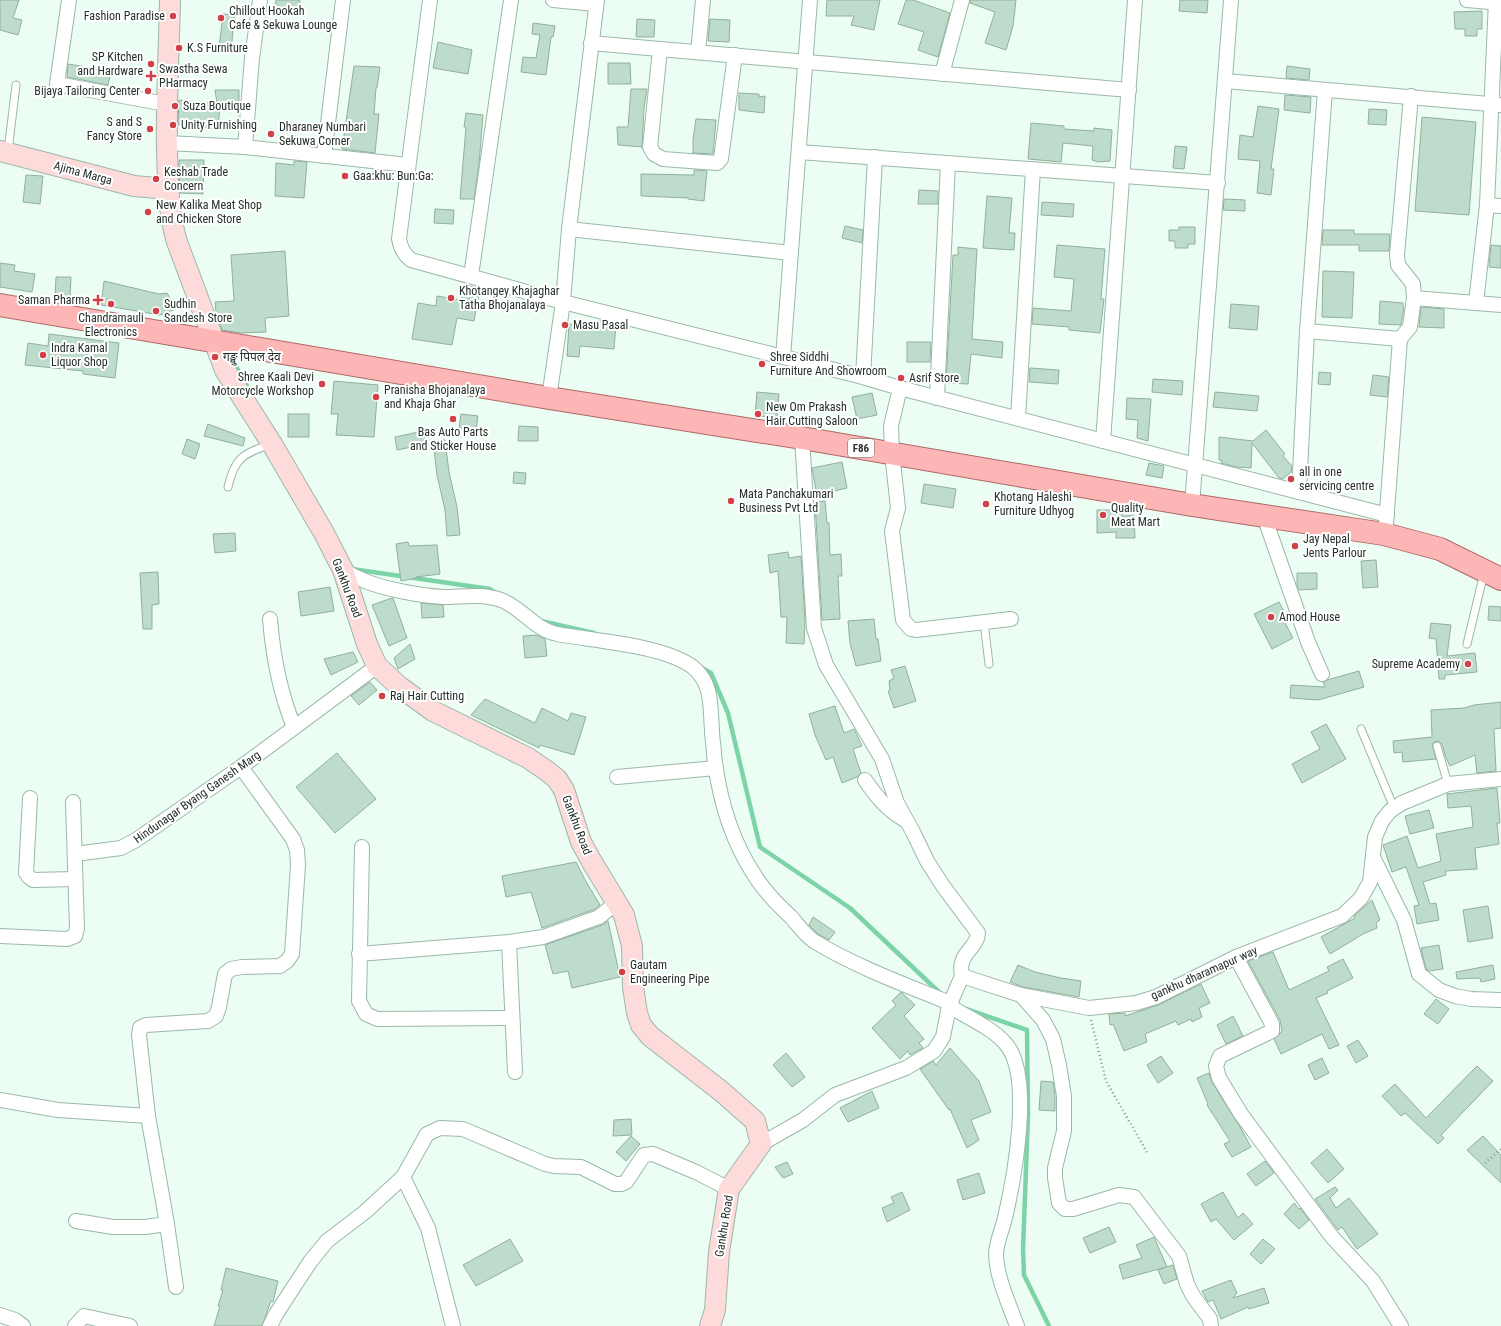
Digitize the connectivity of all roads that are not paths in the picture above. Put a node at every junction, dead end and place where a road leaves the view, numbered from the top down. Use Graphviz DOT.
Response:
graph roads {
  1 [pos="69,0"];
  2 [pos="260,0"];
  3 [pos="343,0"];
  4 [pos="430,0"];
  5 [pos="510,0"];
  6 [pos="553,0"];
  7 [pos="703,0"];
  8 [pos="810,0"];
  9 [pos="1135,0"];
  10 [pos="1231,0"];
  11 [pos="1466,0"];
  12 [pos="166,1"];
  13 [pos="958,1"];
  14 [pos="596,2"];
  15 [pos="1497,2"];
  16 [pos="591,43"];
  17 [pos="660,49"];
  18 [pos="698,52"];
  19 [pos="735,55"];
  20 [pos="806,62"];
  21 [pos="942,74"];
  22 [pos="1225,81"];
  23 [pos="16,84"];
  24 [pos="1129,90"];
  25 [pos="1325,90"];
  26 [pos="1411,96"];
  27 [pos="166,104"];
  28 [pos="1497,104"];
  29 [pos="167,143"];
  30 [pos="245,147"];
  31 [pos="4,152"];
  32 [pos="799,152"];
  33 [pos="324,156"];
  34 [pos="875,157"];
  35 [pos="948,163"];
  36 [pos="408,165"];
  37 [pos="1033,169"];
  38 [pos="1122,175"];
  39 [pos="1218,183"];
  40 [pos="168,189"];
  41 [pos="1494,205"];
  42 [pos="569,229"];
  43 [pos="791,253"];
  44 [pos="471,276"];
  45 [pos="1414,298"];
  46 [pos="563,302"];
  47 [pos="1476,303"];
  48 [pos="1501,305"];
  49 [pos="0,306"];
  50 [pos="1307,332"];
  51 [pos="1400,339"];
  52 [pos="214,341"];
  53 [pos="783,357"];
  54 [pos="863,377"];
  55 [pos="900,388"];
  56 [pos="549,398"];
  57 [pos="937,398"];
  58 [pos="1018,418"];
  59 [pos="802,438"];
  60 [pos="1104,441"];
  61 [pos="272,444"];
  62 [pos="892,453"];
  63 [pos="1195,465"];
  64 [pos="228,487"];
  65 [pos="1299,492"];
  66 [pos="1192,505"];
  67 [pos="1264,516"];
  68 [pos="1386,524"];
  69 [pos="343,570"];
  70 [pos="1493,575"];
  71 [pos="270,619"];
  72 [pos="1011,619"];
  73 [pos="984,622"];
  74 [pos="1467,644"];
  75 [pos="989,664"];
  76 [pos="377,666"];
  77 [pos="1322,674"];
  78 [pos="294,727"];
  79 [pos="1361,729"];
  80 [pos="1437,746"];
  81 [pos="241,767"];
  82 [pos="716,768"];
  83 [pos="617,777"];
  84 [pos="1501,779"];
  85 [pos="865,780"];
  86 [pos="1448,784"];
  87 [pos="30,798"];
  88 [pos="73,802"];
  89 [pos="1394,808"];
  90 [pos="907,821"];
  91 [pos="362,847"];
  92 [pos="75,854"];
  93 [pos="1372,856"];
  94 [pos="76,880"];
  95 [pos="616,903"];
  96 [pos="0,936"];
  97 [pos="509,942"];
  98 [pos="360,954"];
  99 [pos="1236,957"];
  100 [pos="962,976"];
  101 [pos="1021,995"];
  102 [pos="1501,1000"];
  103 [pos="950,1005"];
  104 [pos="512,1018"];
  105 [pos="515,1072"];
  106 [pos="0,1100"];
  107 [pos="148,1116"];
  108 [pos="761,1144"];
  109 [pos="403,1177"];
  110 [pos="729,1189"];
  111 [pos="76,1221"];
  112 [pos="167,1224"];
  113 [pos="176,1287"];
  114 [pos="0,1315"];
  115 [pos="23,1326"];
  116 [pos="74,1326"];
  117 [pos="130,1326"];
  118 [pos="270,1326"];
  119 [pos="452,1326"];
  120 [pos="710,1326"];
  121 [pos="1017,1326"];
  122 [pos="1211,1326"];
  123 [pos="1401,1326"];
  1 -- 27 [label="street"];
  2 -- 30 [label="street"];
  3 -- 33 [label="street"];
  4 -- 36 [label="street"];
  5 -- 44 [label="street"];
  6 -- 14 [label="street"];
  7 -- 18 [label="street"];
  8 -- 20 [label="street"];
  9 -- 24 [label="street"];
  10 -- 22 [label="street"];
  11 -- 15 [label="street"];
  12 -- 27 [label="main road, Gankhu Road"];
  13 -- 21 [label="street"];
  14 -- 16 [label="street"];
  15 -- 28 [label="street"];
  16 -- 17 [label="street"];
  16 -- 42 [label="street"];
  17 -- 18 [label="street"];
  17 -- 19 [label="street"];
  18 -- 19 [label="street"];
  19 -- 20 [label="street"];
  20 -- 21 [label="street"];
  20 -- 32 [label="street"];
  21 -- 24 [label="street"];
  22 -- 25 [label="street"];
  22 -- 39 [label="street"];
  23 -- 31 [label="lane"];
  24 -- 38 [label="street"];
  25 -- 26 [label="street"];
  25 -- 50 [label="street"];
  26 -- 28 [label="street"];
  26 -- 45 [label="street"];
  27 -- 29 [label="main road, Gankhu Road"];
  28 -- 41 [label="street"];
  29 -- 30 [label="street"];
  29 -- 40 [label="main road, Gankhu Road"];
  30 -- 33 [label="street"];
  31 -- 40 [label="main road, Ajima Marga"];
  32 -- 34 [label="street"];
  32 -- 43 [label="street"];
  33 -- 36 [label="street"];
  34 -- 35 [label="street"];
  34 -- 54 [label="street"];
  35 -- 37 [label="street"];
  35 -- 57 [label="street"];
  36 -- 44 [label="street"];
  37 -- 38 [label="street"];
  37 -- 58 [label="street"];
  38 -- 39 [label="street"];
  38 -- 60 [label="street"];
  39 -- 63 [label="street"];
  40 -- 52 [label="main road, Gankhu Road"];
  41 -- 47 [label="street"];
  42 -- 43 [label="street"];
  42 -- 46 [label="street"];
  43 -- 53 [label="street"];
  44 -- 46 [label="street"];
  45 -- 47 [label="street"];
  45 -- 51 [label="street"];
  46 -- 53 [label="street"];
  46 -- 56 [label="street"];
  47 -- 48 [label="street"];
  49 -- 52 [label="main road, F86"];
  50 -- 51 [label="street"];
  50 -- 65 [label="street"];
  51 -- 68 [label="street"];
  52 -- 56 [label="main road, F86"];
  52 -- 61 [label="main road, Gankhu Road"];
  53 -- 54 [label="street"];
  54 -- 55 [label="street"];
  55 -- 57 [label="street"];
  55 -- 62 [label="street"];
  56 -- 59 [label="main road, F86"];
  57 -- 58 [label="street"];
  58 -- 60 [label="street"];
  59 -- 62 [label="main road, F86"];
  59 -- 90 [label="street"];
  60 -- 63 [label="street"];
  61 -- 64 [label="lane"];
  61 -- 69 [label="main road, Gankhu Road"];
  62 -- 66 [label="main road, F86"];
  62 -- 73 [label="street"];
  63 -- 65 [label="street"];
  63 -- 66 [label="street"];
  65 -- 68 [label="street"];
  66 -- 67 [label="main road, F86"];
  67 -- 68 [label="main road, F86"];
  67 -- 77 [label="street"];
  68 -- 70 [label="main road, F86"];
  69 -- 76 [label="main road, Gankhu Road"];
  69 -- 82 [label="street"];
  70 -- 74 [label="lane"];
  71 -- 78 [label="street"];
  72 -- 73 [label="street"];
  73 -- 75 [label="lane"];
  76 -- 78 [label="street, Hindunagar Byang Ganesh Marg"];
  76 -- 95 [label="main road, Gankhu Road"];
  78 -- 81 [label="street, Hindunagar Byang Ganesh Marg"];
  79 -- 89 [label="lane"];
  80 -- 86 [label="lane"];
  81 -- 92 [label="street, Hindunagar Byang Ganesh Marg"];
  81 -- 107 [label="street"];
  82 -- 83 [label="street"];
  82 -- 103 [label="street"];
  84 -- 86 [label="street, gankhu dharamapur way"];
  85 -- 90 [label="street"];
  86 -- 89 [label="street, gankhu dharamapur way"];
  87 -- 94 [label="street"];
  88 -- 92 [label="street"];
  89 -- 93 [label="street, gankhu dharamapur way"];
  90 -- 100 [label="street"];
  91 -- 98 [label="street"];
  92 -- 94 [label="street"];
  93 -- 99 [label="street, gankhu dharamapur way"];
  93 -- 102 [label="street"];
  94 -- 96 [label="street"];
  95 -- 97 [label="street"];
  95 -- 108 [label="main road, Gankhu Road"];
  97 -- 98 [label="street"];
  97 -- 104 [label="street"];
  98 -- 104 [label="street"];
  99 -- 101 [label="street, gankhu dharamapur way"];
  99 -- 123 [label="street"];
  100 -- 101 [label="street, gankhu dharamapur way"];
  100 -- 103 [label="street"];
  101 -- 122 [label="street"];
  103 -- 108 [label="street"];
  103 -- 121 [label="street"];
  104 -- 105 [label="street"];
  106 -- 107 [label="street"];
  107 -- 112 [label="street"];
  108 -- 110 [label="main road, Gankhu Road"];
  109 -- 110 [label="street"];
  109 -- 118 [label="street"];
  109 -- 119 [label="street"];
  110 -- 120 [label="main road, Gankhu Road"];
  111 -- 112 [label="street"];
  112 -- 113 [label="street"];
  114 -- 115 [label="street"];
  116 -- 117 [label="street"];
}
